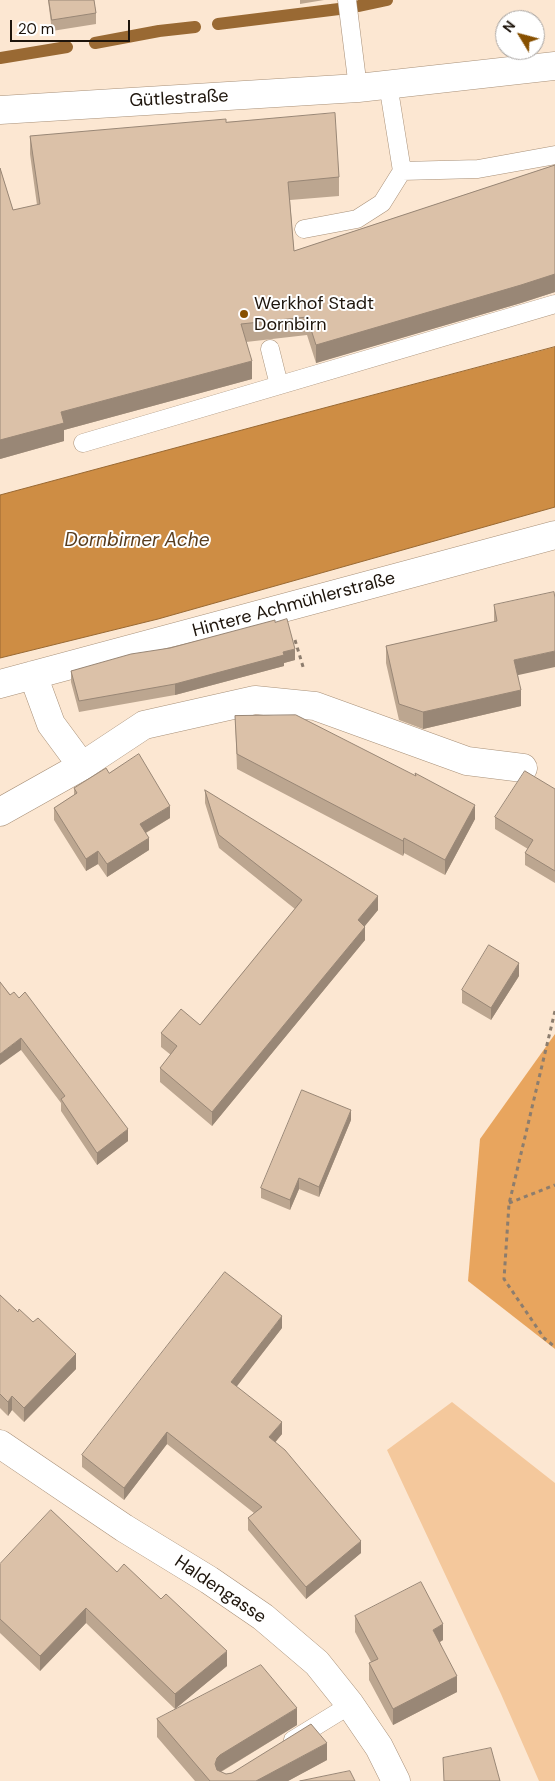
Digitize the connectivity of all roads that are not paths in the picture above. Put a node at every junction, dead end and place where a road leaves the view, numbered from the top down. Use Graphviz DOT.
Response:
graph roads {
  1 [pos="347,0"];
  2 [pos="555,66"];
  3 [pos="388,84"];
  4 [pos="358,88"];
  5 [pos="0,110"];
  6 [pos="555,155"];
  7 [pos="402,171"];
  8 [pos="304,229"];
  9 [pos="555,304"];
  10 [pos="270,349"];
  11 [pos="279,385"];
  12 [pos="84,442"];
  13 [pos="555,535"];
  14 [pos="33,675"];
  15 [pos="0,684"];
  16 [pos="82,766"];
  17 [pos="523,768"];
  18 [pos="0,812"];
  19 [pos="0,1444"];
  20 [pos="350,1705"];
  21 [pos="282,1747"];
  22 [pos="396,1781"];
  1 -- 4 [label="lane"];
  2 -- 3 [label="street, Gütlestraße"];
  3 -- 4 [label="street, Gütlestraße"];
  3 -- 7 [label="lane"];
  4 -- 5 [label="street, Gütlestraße"];
  6 -- 7 [label="lane"];
  7 -- 8 [label="lane"];
  9 -- 11 [label="lane"];
  10 -- 11 [label="lane"];
  11 -- 12 [label="lane"];
  13 -- 14 [label="street, Hintere Achmühlerstraße"];
  14 -- 15 [label="street, Hintere Achmühlerstraße"];
  14 -- 16 [label="street"];
  16 -- 17 [label="street"];
  16 -- 18 [label="street"];
  19 -- 20 [label="street, Haldengasse"];
  20 -- 21 [label="lane"];
  20 -- 22 [label="street, Haldengasse"];
}
